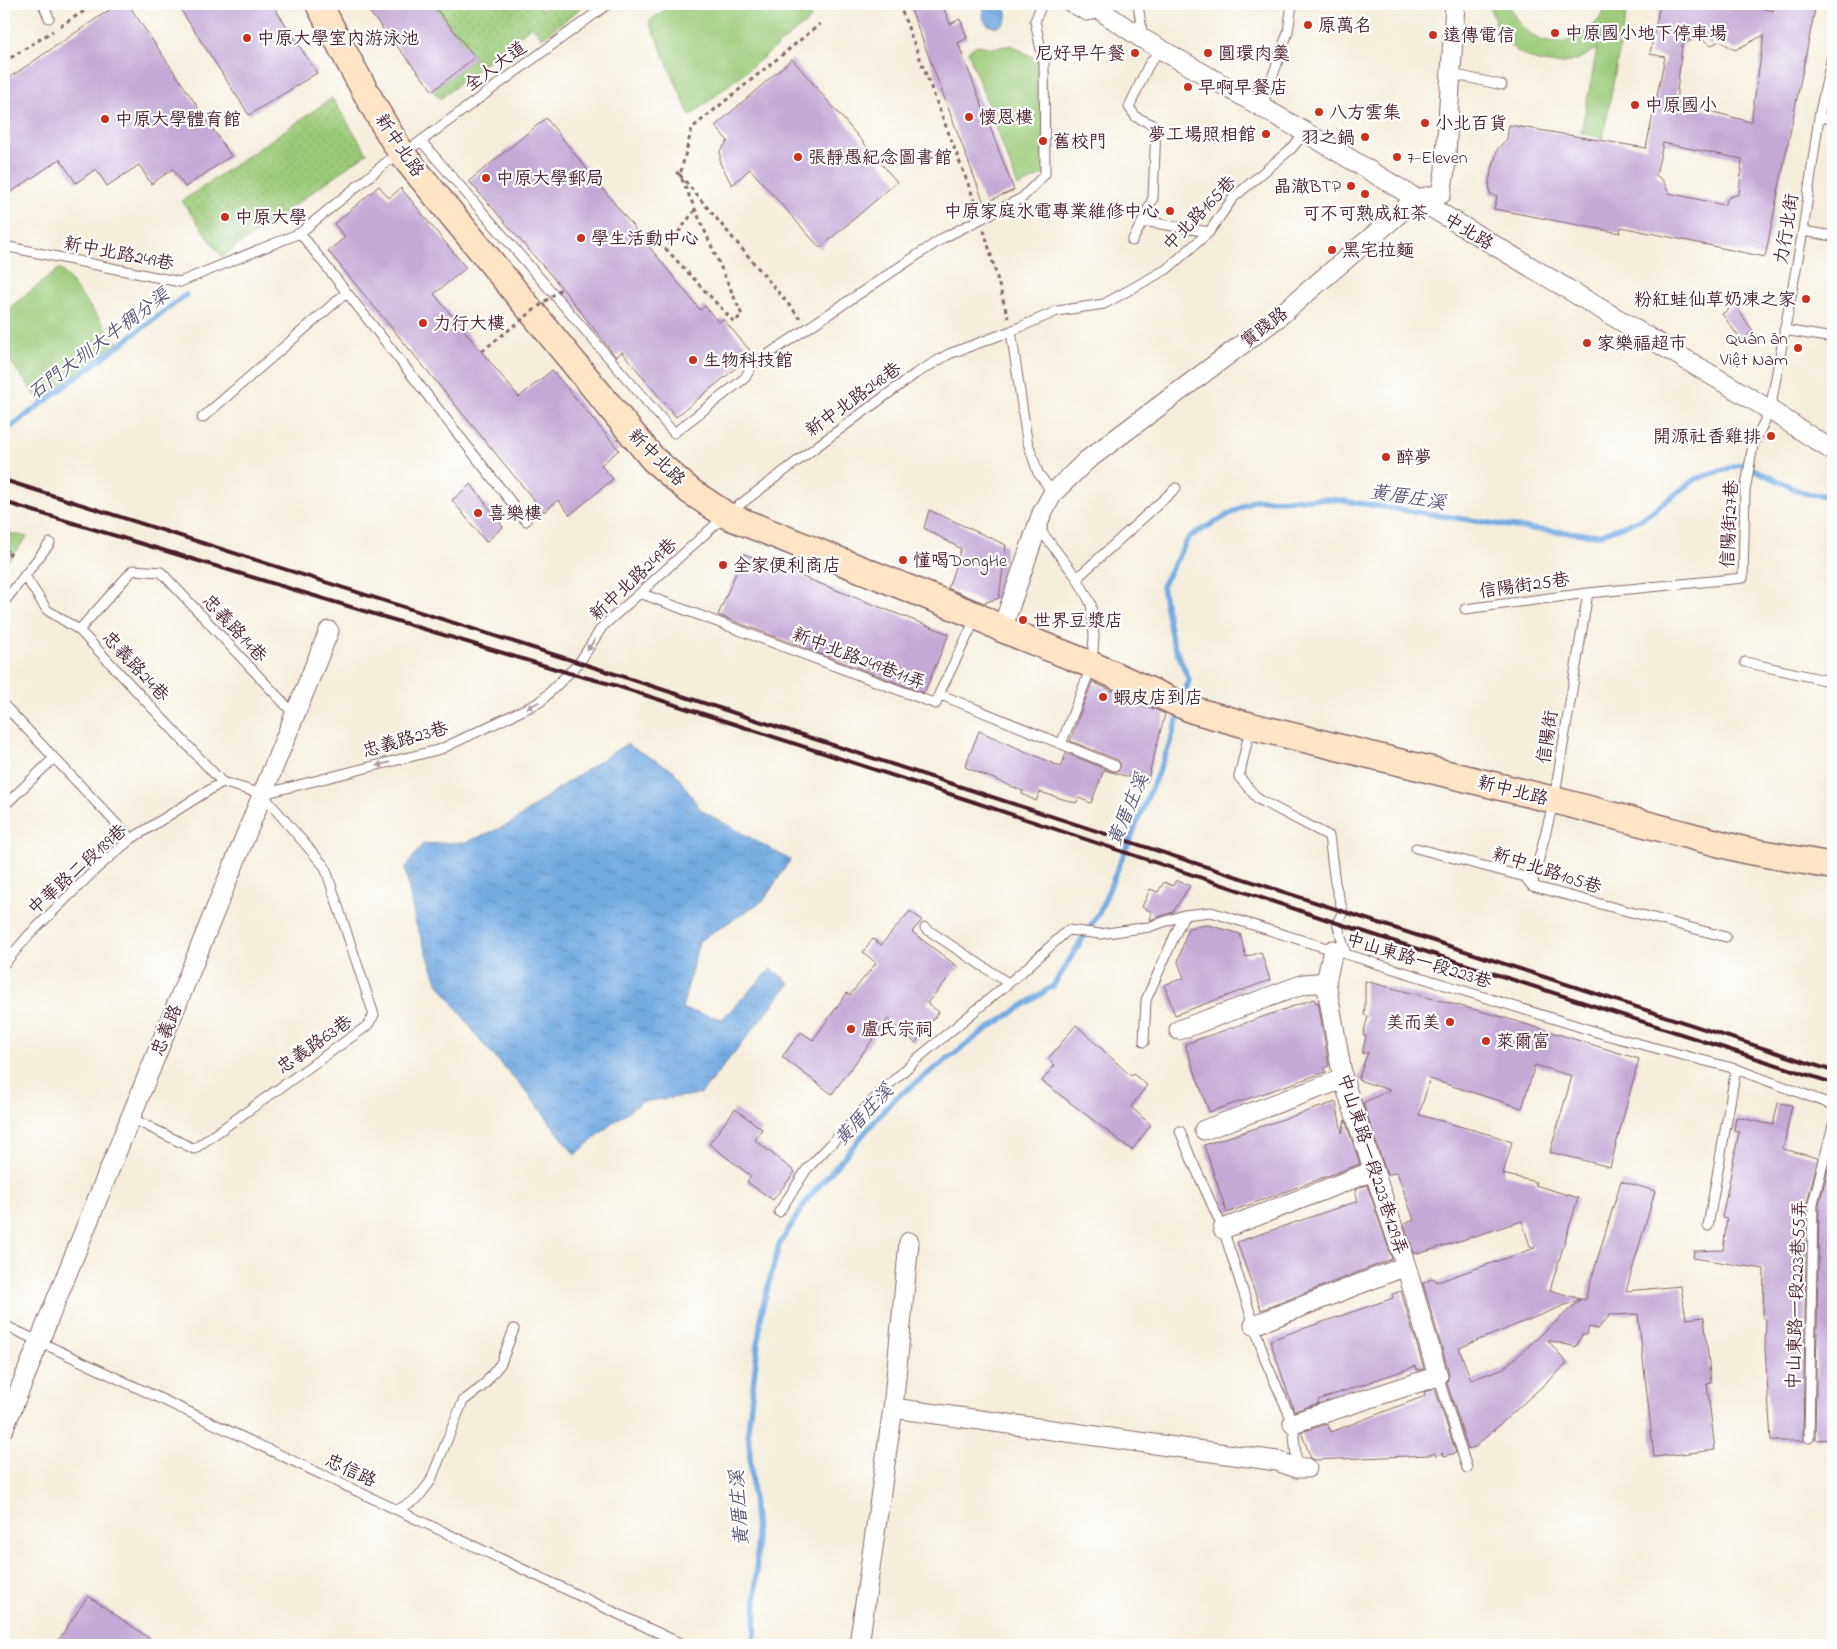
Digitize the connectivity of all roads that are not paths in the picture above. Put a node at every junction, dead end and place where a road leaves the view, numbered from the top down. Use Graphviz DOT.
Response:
graph roads {
  1 [pos="43,4"];
  2 [pos="319,4"];
  3 [pos="608,4"];
  4 [pos="1042,4"];
  5 [pos="1064,4"];
  6 [pos="1138,4"];
  7 [pos="1292,4"];
  8 [pos="1455,4"];
  9 [pos="1103,8"];
  10 [pos="49,18"];
  11 [pos="1143,39"];
  12 [pos="1161,48"];
  13 [pos="1833,52"];
  14 [pos="1452,74"];
  15 [pos="1502,85"];
  16 [pos="1262,107"];
  17 [pos="1819,117"];
  18 [pos="1833,119"];
  19 [pos="1305,132"];
  20 [pos="412,148"];
  21 [pos="1416,199"];
  22 [pos="1143,221"];
  23 [pos="1804,231"];
  24 [pos="1208,232"];
  25 [pos="300,233"];
  26 [pos="1833,236"];
  27 [pos="1132,241"];
  28 [pos="4,246"];
  29 [pos="346,293"];
  30 [pos="1784,330"];
  31 [pos="1011,331"];
  32 [pos="1833,338"];
  33 [pos="1770,410"];
  34 [pos="202,418"];
  35 [pos="1833,451"];
  36 [pos="1176,488"];
  37 [pos="1053,493"];
  38 [pos="726,515"];
  39 [pos="526,521"];
  40 [pos="1037,526"];
  41 [pos="50,543"];
  42 [pos="25,576"];
  43 [pos="1077,578"];
  44 [pos="640,593"];
  45 [pos="1588,593"];
  46 [pos="4,602"];
  47 [pos="1465,609"];
  48 [pos="977,616"];
  49 [pos="1002,629"];
  50 [pos="79,630"];
  51 [pos="329,631"];
  52 [pos="1745,662"];
  53 [pos="1092,665"];
  54 [pos="569,673"];
  55 [pos="1833,682"];
  56 [pos="939,694"];
  57 [pos="4,705"];
  58 [pos="295,715"];
  59 [pos="1251,726"];
  60 [pos="1061,744"];
  61 [pos="54,758"];
  62 [pos="1115,766"];
  63 [pos="222,782"];
  64 [pos="262,794"];
  65 [pos="1554,800"];
  66 [pos="4,806"];
  67 [pos="131,839"];
  68 [pos="1416,848"];
  69 [pos="1833,866"];
  70 [pos="1532,886"];
  71 [pos="1184,915"];
  72 [pos="925,928"];
  73 [pos="1726,937"];
  74 [pos="1339,952"];
  75 [pos="4,964"];
  76 [pos="1326,982"];
  77 [pos="1008,983"];
  78 [pos="1179,1030"];
  79 [pos="1144,1042"];
  80 [pos="1736,1069"];
  81 [pos="1343,1079"];
  82 [pos="1833,1105"];
  83 [pos="130,1118"];
  84 [pos="1833,1125"];
  85 [pos="1204,1130"];
  86 [pos="1180,1131"];
  87 [pos="1373,1171"];
  88 [pos="779,1212"];
  89 [pos="1708,1226"];
  90 [pos="1223,1229"];
  91 [pos="909,1242"];
  92 [pos="1406,1266"];
  93 [pos="4,1325"];
  94 [pos="1254,1325"];
  95 [pos="514,1329"];
  96 [pos="40,1342"];
  97 [pos="1438,1376"];
  98 [pos="893,1408"];
  99 [pos="1293,1423"];
  100 [pos="4,1428"];
  101 [pos="1809,1438"];
  102 [pos="1302,1468"];
  103 [pos="1467,1468"];
  104 [pos="397,1510"];
  105 [pos="684,1645"];
  106 [pos="860,1645"];
  1 -- 10 [label="lane"];
  2 -- 20 [label="street, 新中北路"];
  3 -- 20 [label="lane, 全人大道"];
  4 -- 20 [label="lane"];
  5 -- 9 [label="lane"];
  6 -- 11 [label="lane"];
  7 -- 16 [label="lane"];
  8 -- 14 [label="street, 實踐路"];
  9 -- 11 [label="street, 中北路"];
  11 -- 12 [label="street, 中北路"];
  12 -- 16 [label="street, 中北路"];
  12 -- 22 [label="lane"];
  13 -- 17 [label="lane, 力行北街"];
  14 -- 15 [label="lane"];
  14 -- 21 [label="street, 實踐路"];
  16 -- 19 [label="street, 中北路"];
  17 -- 18 [label="lane"];
  17 -- 23 [label="lane, 力行北街"];
  19 -- 21 [label="street, 中北路"];
  19 -- 24 [label="lane, 中北路165巷"];
  20 -- 25 [label="lane, 新中北路249巷"];
  20 -- 38 [label="street, 新中北路"];
  21 -- 33 [label="street, 中北路"];
  21 -- 37 [label="street, 實踐路"];
  22 -- 24 [label="lane"];
  22 -- 27 [label="lane"];
  23 -- 26 [label="lane"];
  23 -- 30 [label="lane, 力行北街"];
  24 -- 31 [label="lane, 中北路165巷"];
  25 -- 28 [label="lane, 新中北路249巷"];
  25 -- 29 [label="lane"];
  29 -- 34 [label="lane"];
  29 -- 39 [label="lane"];
  30 -- 32 [label="lane"];
  30 -- 33 [label="lane, 力行北街"];
  31 -- 37 [label="lane"];
  31 -- 38 [label="lane, 新中北路248巷"];
  33 -- 35 [label="street, 中北路"];
  33 -- 45 [label="lane, 信陽街27巷"];
  36 -- 43 [label="lane"];
  37 -- 40 [label="street, 實踐路"];
  38 -- 44 [label="lane, 新中北路249巷"];
  38 -- 48 [label="street, 新中北路"];
  40 -- 43 [label="lane"];
  40 -- 49 [label="street, 實踐路"];
  41 -- 42 [label="lane"];
  42 -- 46 [label="lane"];
  42 -- 50 [label="lane, 忠義路24巷"];
  43 -- 53 [label="lane"];
  44 -- 54 [label="lane, 新中北路249巷, one-way"];
  44 -- 56 [label="lane, 新中北路249巷11弄"];
  45 -- 47 [label="lane, 信陽街25巷"];
  45 -- 65 [label="lane, 信陽街"];
  48 -- 49 [label="street, 新中北路"];
  48 -- 56 [label="lane"];
  49 -- 53 [label="street, 新中北路"];
  50 -- 58 [label="lane, 忠義路14巷"];
  50 -- 63 [label="lane, 忠義路24巷"];
  51 -- 58 [label="street, 忠義路"];
  52 -- 55 [label="lane"];
  53 -- 59 [label="street, 新中北路"];
  53 -- 60 [label="lane"];
  54 -- 64 [label="lane, 忠義路23巷, one-way"];
  56 -- 60 [label="lane, 新中北路249巷11弄"];
  57 -- 61 [label="lane"];
  58 -- 64 [label="street, 忠義路"];
  59 -- 65 [label="street, 新中北路"];
  59 -- 74 [label="lane"];
  60 -- 62 [label="lane, 新中北路249巷11弄"];
  61 -- 66 [label="lane"];
  61 -- 67 [label="lane"];
  63 -- 64 [label="lane"];
  63 -- 67 [label="lane, 中華路二段189巷"];
  64 -- 83 [label="street, 忠義路"];
  64 -- 83 [label="lane, 忠義路63巷"];
  65 -- 69 [label="street, 新中北路"];
  65 -- 70 [label="lane, 信陽街"];
  67 -- 75 [label="lane, 中華路二段189巷"];
  68 -- 70 [label="lane, 新中北路105巷"];
  70 -- 73 [label="lane, 新中北路105巷"];
  71 -- 74 [label="lane, 中山東路一段223巷"];
  71 -- 77 [label="lane, 中山東路一段223巷"];
  71 -- 79 [label="lane"];
  72 -- 77 [label="lane"];
  74 -- 76 [label="street, 中山東路一段223巷129弄"];
  74 -- 80 [label="lane, 中山東路一段223巷"];
  76 -- 78 [label="street"];
  76 -- 81 [label="street, 中山東路一段223巷129弄"];
  77 -- 88 [label="lane, 中山東路一段223巷"];
  80 -- 82 [label="lane, 中山東路一段223巷"];
  80 -- 89 [label="lane"];
  81 -- 85 [label="street"];
  81 -- 87 [label="street, 中山東路一段223巷129弄"];
  83 -- 96 [label="street, 忠義路"];
  84 -- 101 [label="lane, 中山東路一段223巷55弄"];
  86 -- 90 [label="lane"];
  87 -- 90 [label="street"];
  87 -- 92 [label="street, 中山東路一段223巷129弄"];
  90 -- 94 [label="lane"];
  91 -- 98 [label="street"];
  92 -- 94 [label="street"];
  92 -- 97 [label="street, 中山東路一段223巷129弄"];
  93 -- 96 [label="lane, 忠信路"];
  94 -- 99 [label="lane"];
  95 -- 104 [label="lane"];
  96 -- 100 [label="street, 忠義路"];
  96 -- 104 [label="lane, 忠信路"];
  97 -- 99 [label="street"];
  97 -- 103 [label="lane"];
  98 -- 102 [label="street"];
  98 -- 106 [label="street"];
  99 -- 102 [label="lane"];
  104 -- 105 [label="lane, 忠信路"];
}
